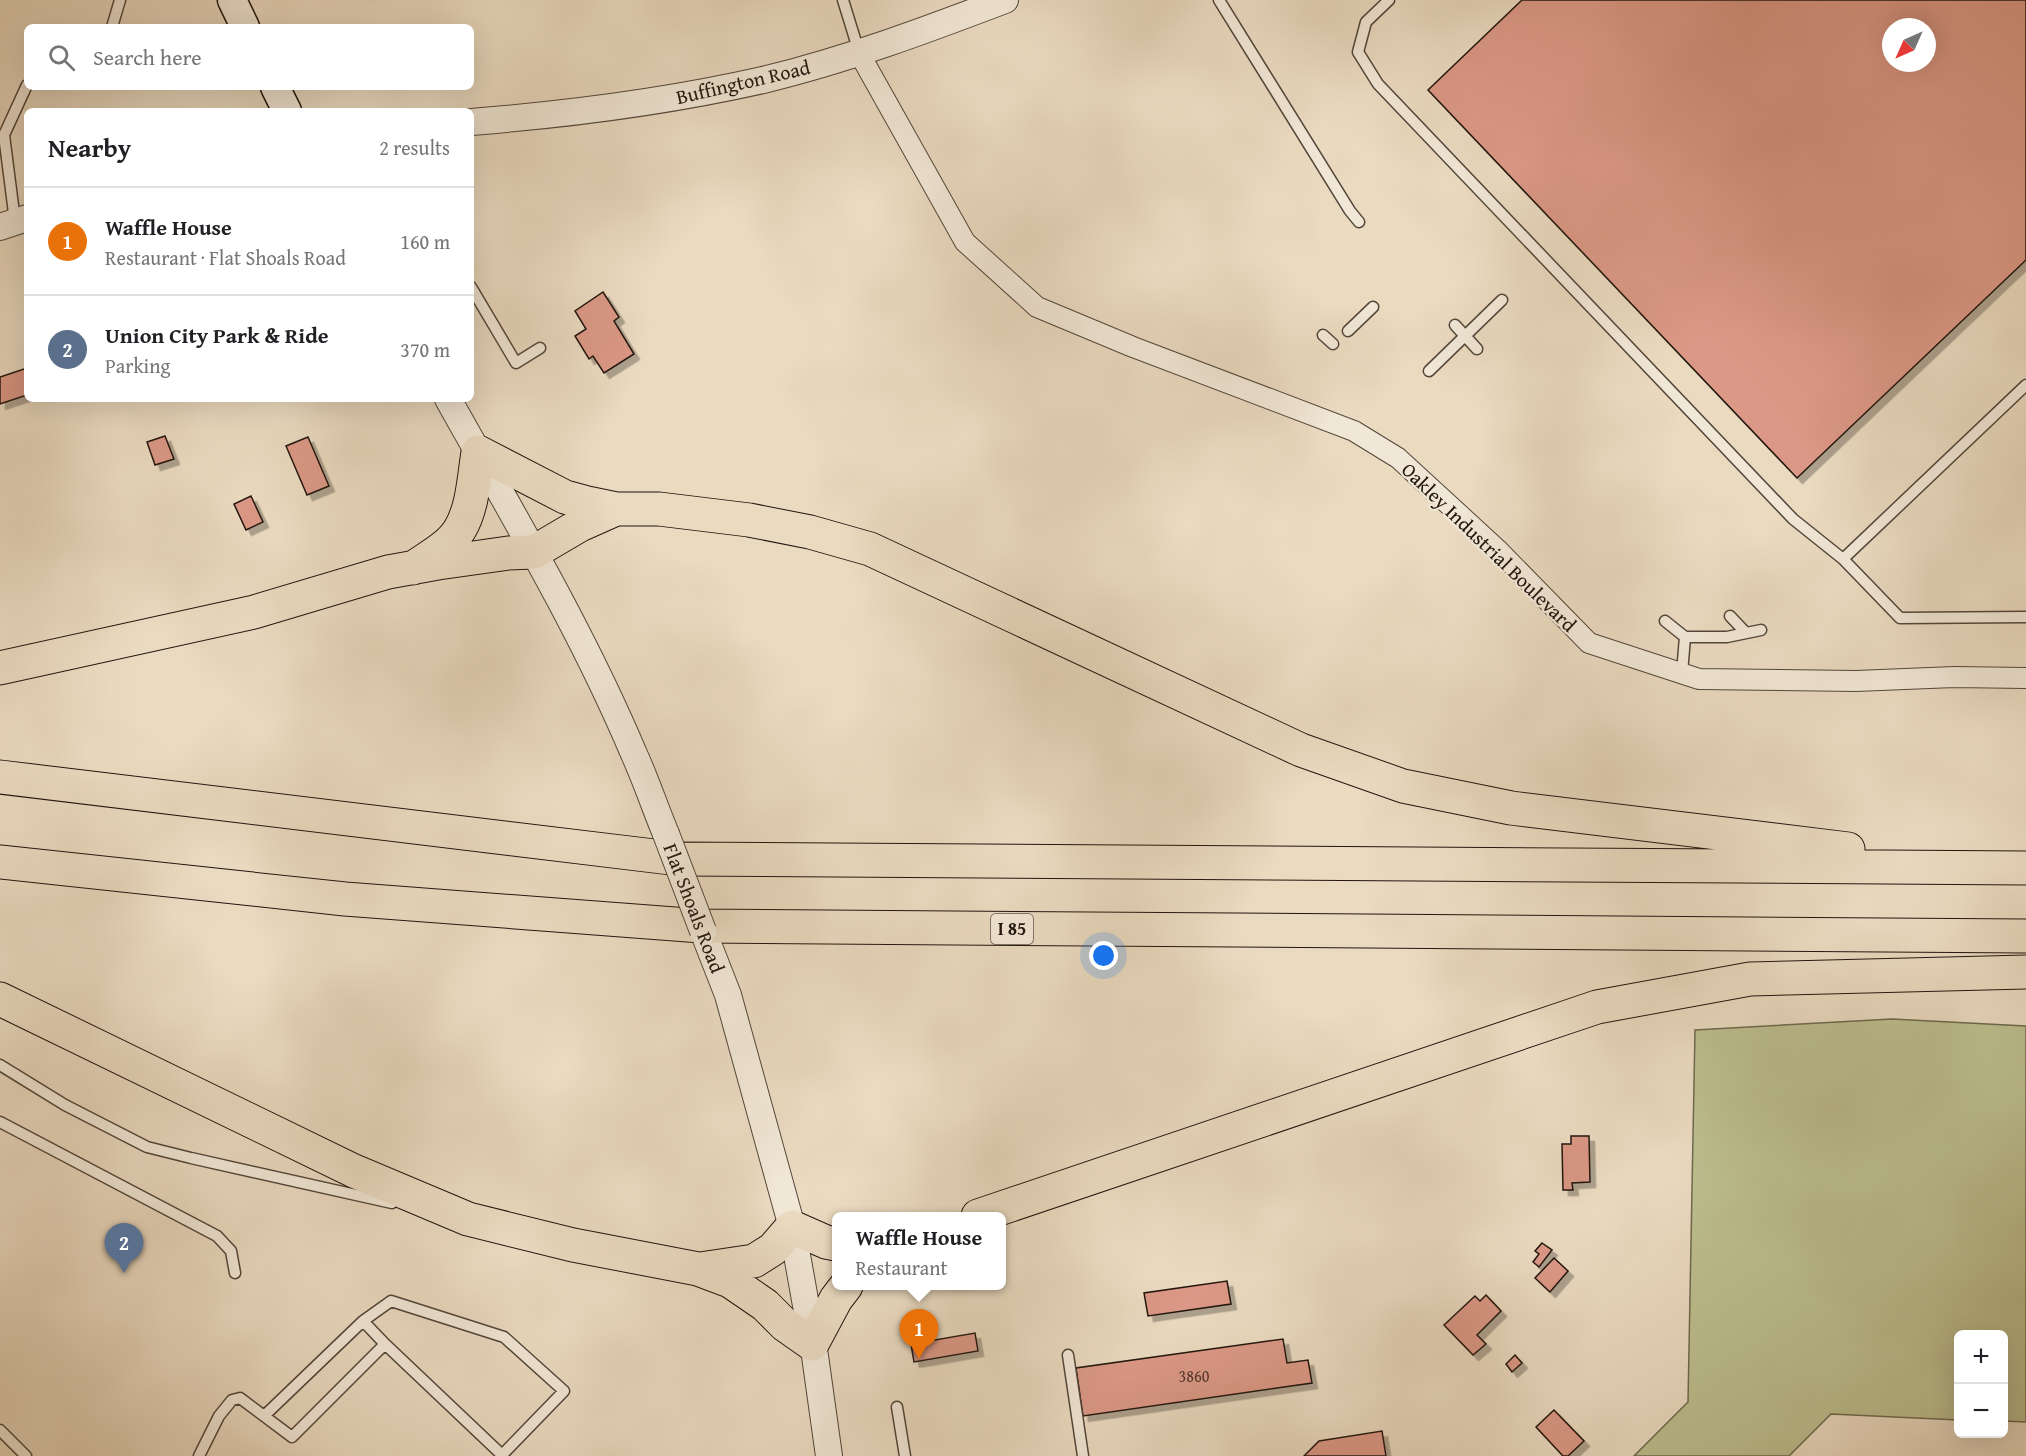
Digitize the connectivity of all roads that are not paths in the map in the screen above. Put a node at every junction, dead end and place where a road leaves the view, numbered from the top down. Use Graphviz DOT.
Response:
graph roads {
  1 [pos="120,0"];
  2 [pos="232,0"];
  3 [pos="843,0"];
  4 [pos="1005,0"];
  5 [pos="1219,0"];
  6 [pos="1389,0"];
  7 [pos="113,24"];
  8 [pos="244,24"];
  9 [pos="859,53"];
  10 [pos="25,90"];
  11 [pos="276,90"];
  12 [pos="286,108"];
  13 [pos="474,122"];
  14 [pos="14,222"];
  15 [pos="1359,222"];
  16 [pos="474,292"];
  17 [pos="1502,300"];
  18 [pos="1373,307"];
  19 [pos="1455,325"];
  20 [pos="1348,331"];
  21 [pos="1323,335"];
  22 [pos="1464,335"];
  23 [pos="1333,344"];
  24 [pos="540,348"];
  25 [pos="1477,349"];
  26 [pos="1429,371"];
  27 [pos="2026,385"];
  28 [pos="450,402"];
  29 [pos="478,452"];
  30 [pos="616,509"];
  31 [pos="534,552"];
  32 [pos="1843,559"];
  33 [pos="413,568"];
  34 [pos="1730,616"];
  35 [pos="2026,617"];
  36 [pos="1665,621"];
  37 [pos="1761,630"];
  38 [pos="1746,633"];
  39 [pos="1685,637"];
  40 [pos="0,668"];
  41 [pos="1682,673"];
  42 [pos="2026,678"];
  43 [pos="0,777"];
  44 [pos="0,862"];
  45 [pos="2015,868"];
  46 [pos="2026,936"];
  47 [pos="2026,972"];
  48 [pos="0,999"];
  49 [pos="0,1065"];
  50 [pos="0,1122"];
  51 [pos="398,1204"];
  52 [pos="410,1206"];
  53 [pos="990,1212"];
  54 [pos="468,1219"];
  55 [pos="792,1227"];
  56 [pos="832,1243"];
  57 [pos="698,1269"];
  58 [pos="235,1273"];
  59 [pos="843,1290"];
  60 [pos="363,1321"];
  61 [pos="385,1344"];
  62 [pos="812,1344"];
  63 [pos="1068,1355"];
  64 [pos="897,1407"];
  65 [pos="264,1416"];
  66 [pos="0,1430"];
  67 [pos="26,1456"];
  68 [pos="200,1456"];
  69 [pos="829,1456"];
  70 [pos="905,1456"];
  71 [pos="1083,1456"];
  1 -- 7 [label="lane"];
  2 -- 8 [label="main road"];
  3 -- 9 [label="lane"];
  4 -- 9 [label="street, Buffington Road"];
  5 -- 15 [label="lane"];
  6 -- 32 [label="lane"];
  9 -- 13 [label="street, Buffington Road"];
  9 -- 41 [label="street, Oakley Industrial Boulevard"];
  10 -- 14 [label="lane"];
  11 -- 12 [label="main road"];
  16 -- 24 [label="lane"];
  17 -- 22 [label="lane"];
  18 -- 20 [label="lane"];
  19 -- 22 [label="lane"];
  21 -- 23 [label="lane"];
  22 -- 25 [label="lane"];
  22 -- 26 [label="lane"];
  27 -- 32 [label="lane"];
  28 -- 29 [label="street, Flat Shoals Road"];
  29 -- 30 [label="highway"];
  29 -- 31 [label="street, Flat Shoals Road"];
  29 -- 33 [label="highway"];
  30 -- 31 [label="highway"];
  30 -- 45 [label="highway"];
  31 -- 33 [label="highway"];
  31 -- 55 [label="street, Flat Shoals Road, bridge"];
  32 -- 35 [label="lane"];
  33 -- 40 [label="highway"];
  34 -- 38 [label="lane"];
  36 -- 39 [label="lane"];
  37 -- 38 [label="lane"];
  38 -- 39 [label="lane"];
  39 -- 41 [label="lane"];
  41 -- 42 [label="street, Oakley Industrial Boulevard"];
  43 -- 45 [label="highway"];
  44 -- 46 [label="highway, I 85"];
  47 -- 53 [label="highway"];
  48 -- 54 [label="highway"];
  49 -- 51 [label="lane"];
  50 -- 58 [label="lane"];
  52 -- 54 [label="lane"];
  54 -- 57 [label="highway"];
  55 -- 56 [label="highway"];
  55 -- 57 [label="highway"];
  55 -- 62 [label="street, Flat Shoals Road"];
  57 -- 62 [label="highway"];
  59 -- 62 [label="highway"];
  60 -- 61 [label="lane"];
  60 -- 61 [label="lane"];
  60 -- 65 [label="lane"];
  61 -- 65 [label="lane"];
  62 -- 69 [label="street, Flat Shoals Road"];
  63 -- 71 [label="lane"];
  64 -- 70 [label="lane"];
  65 -- 68 [label="lane"];
  66 -- 67 [label="lane"];
}
